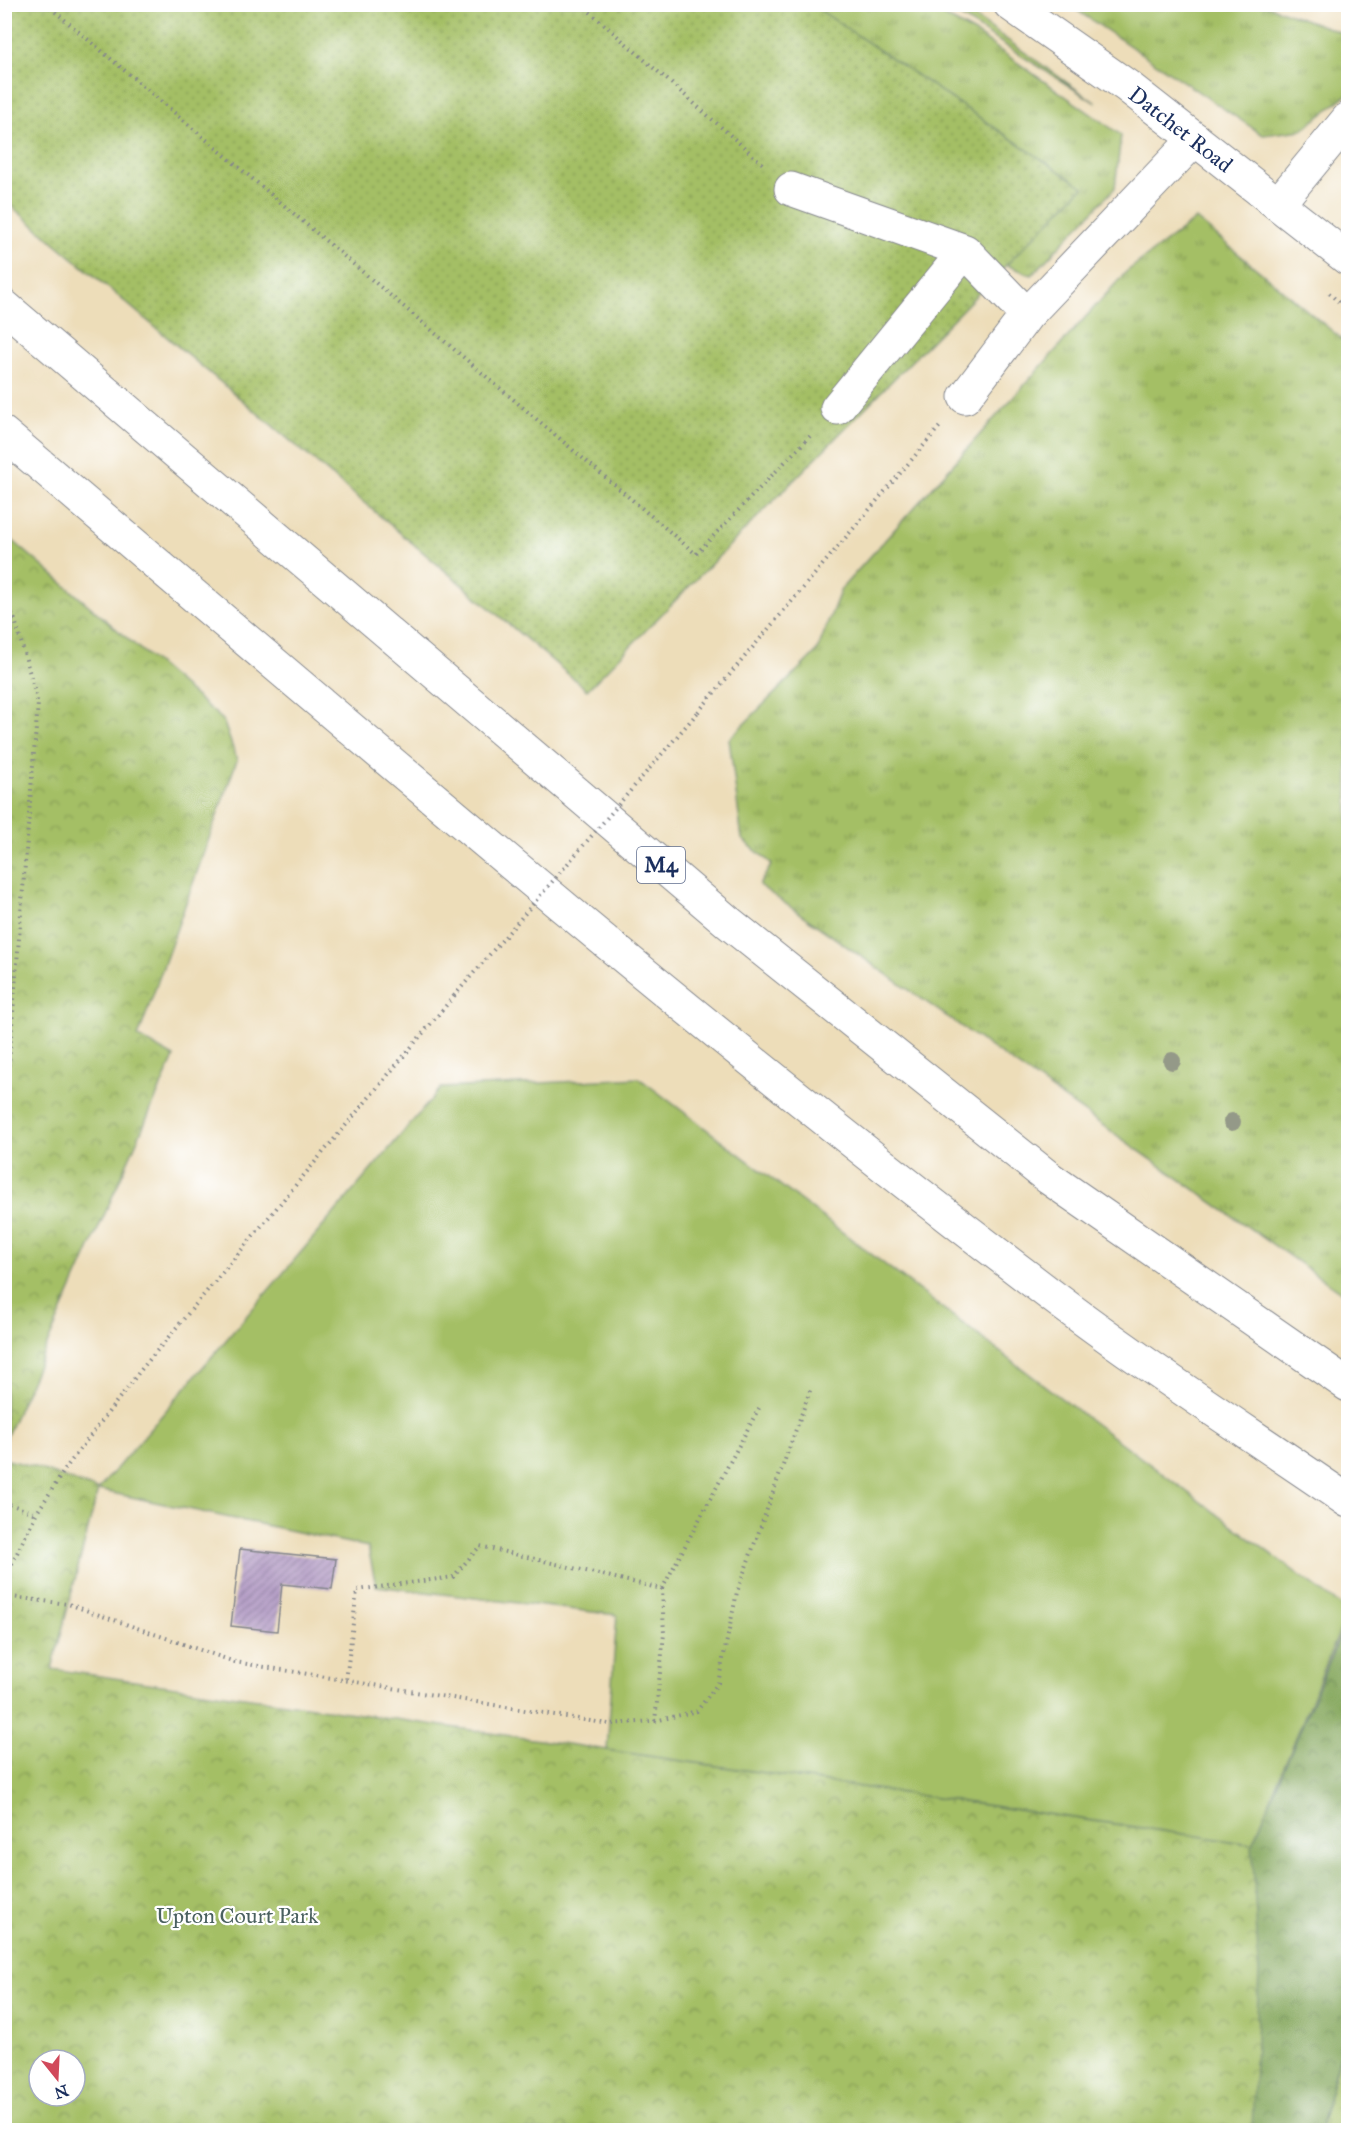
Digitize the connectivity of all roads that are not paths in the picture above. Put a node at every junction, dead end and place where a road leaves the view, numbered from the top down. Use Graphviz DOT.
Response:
graph roads {
  1 [pos="1010,4"];
  2 [pos="1348,119"];
  3 [pos="1195,139"];
  4 [pos="791,189"];
  5 [pos="1278,204"];
  6 [pos="965,251"];
  7 [pos="1348,259"];
  8 [pos="4,306"];
  9 [pos="1028,315"];
  10 [pos="965,397"];
  11 [pos="837,408"];
  12 [pos="4,434"];
  13 [pos="1348,1385"];
  14 [pos="1348,1501"];
  1 -- 3 [label="main road, Datchet Road"];
  2 -- 5 [label="main road"];
  3 -- 5 [label="main road, Datchet Road"];
  3 -- 9 [label="main road"];
  4 -- 6 [label="main road"];
  5 -- 7 [label="main road, Datchet Road"];
  6 -- 9 [label="main road"];
  6 -- 11 [label="main road"];
  8 -- 13 [label="main road, M4"];
  9 -- 10 [label="main road"];
  12 -- 14 [label="main road"];
}
